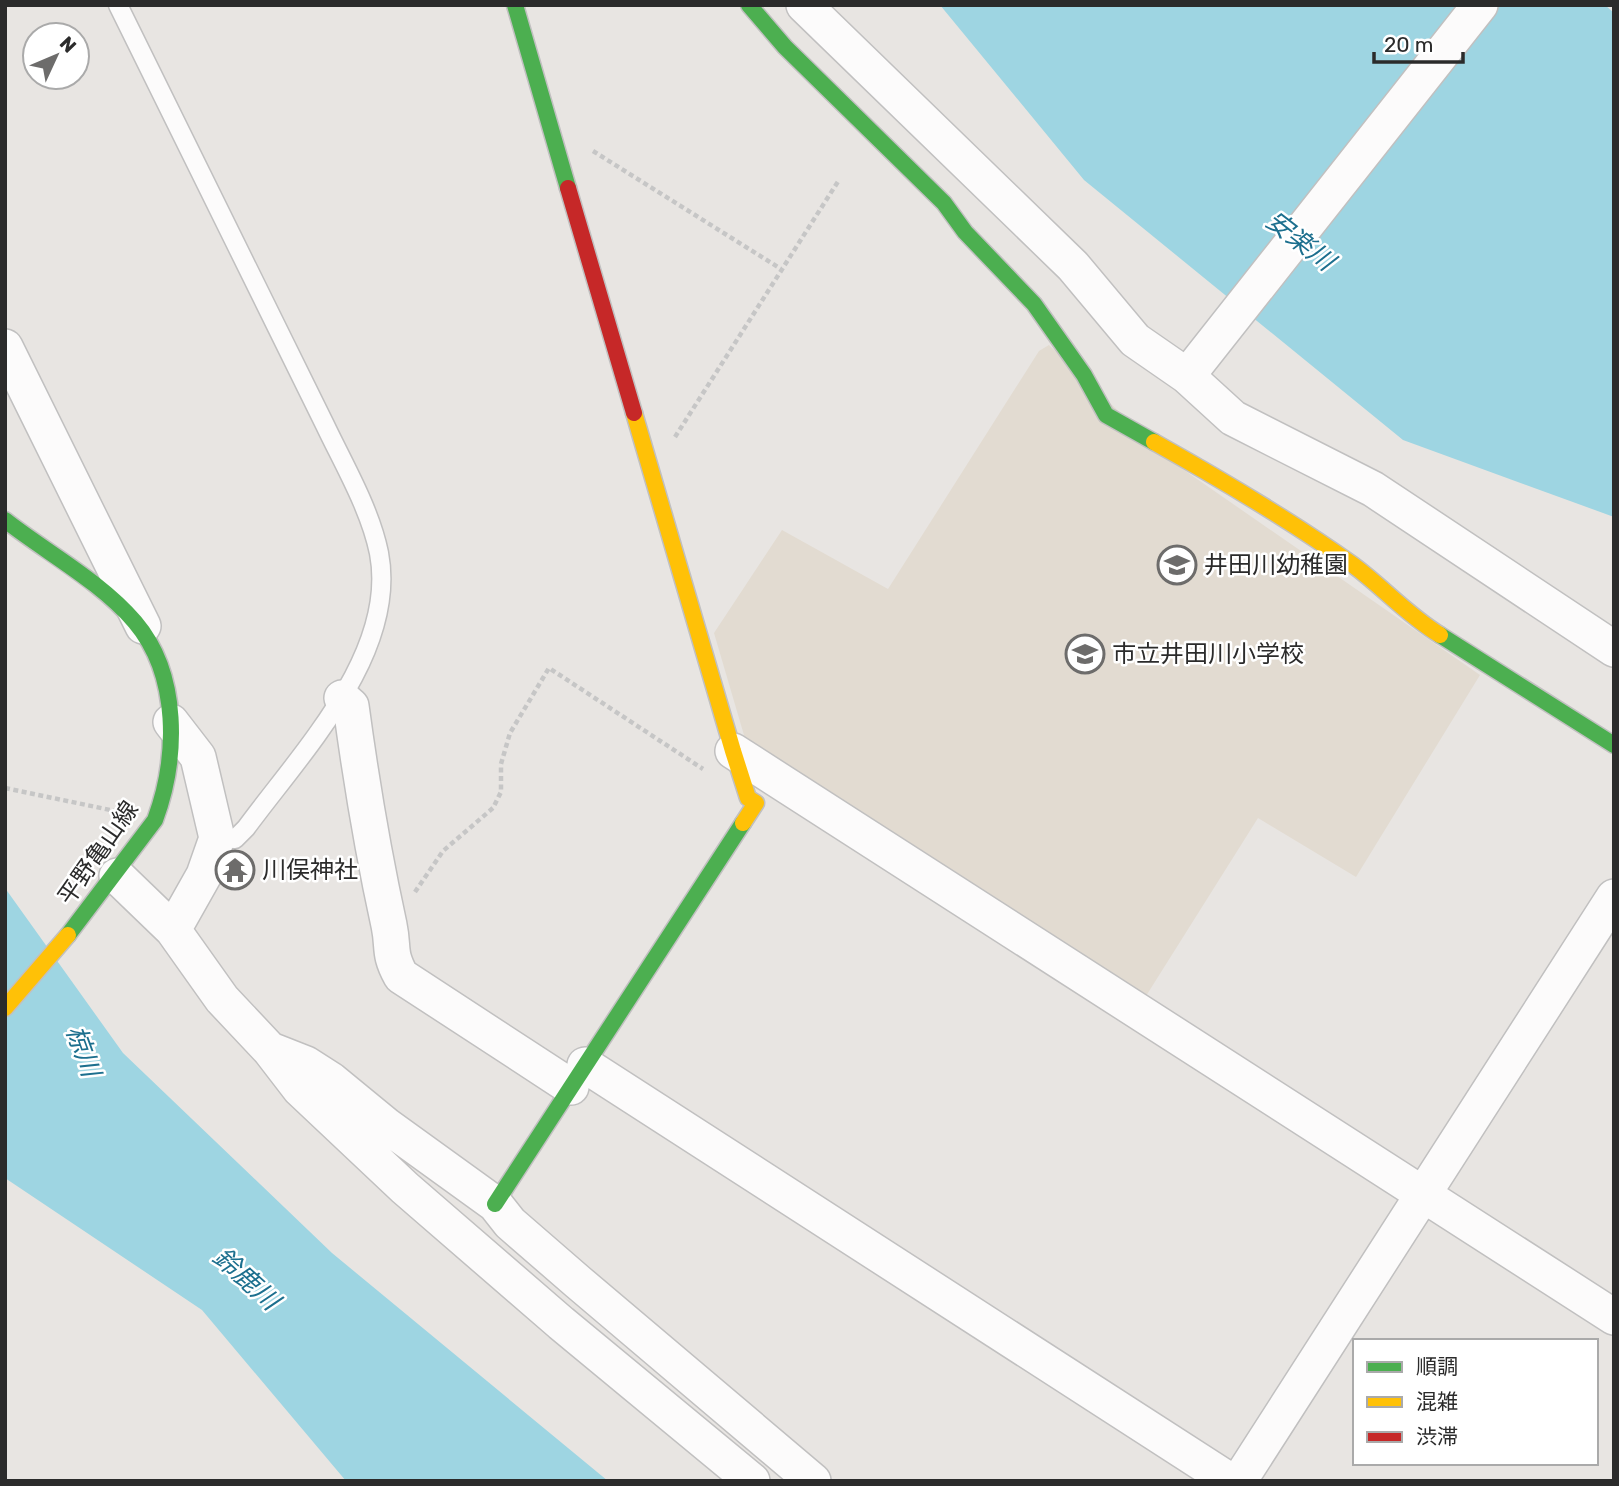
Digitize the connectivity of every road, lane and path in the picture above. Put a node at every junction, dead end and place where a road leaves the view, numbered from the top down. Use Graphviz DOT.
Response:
graph roads {
  1 [pos="118,5"];
  2 [pos="515,5"];
  3 [pos="749,5"];
  4 [pos="804,5"];
  5 [pos="1480,5"];
  6 [pos="548,123"];
  7 [pos="839,180"];
  8 [pos="781,269"];
  9 [pos="5,347"];
  10 [pos="1194,367"];
  11 [pos="651,476"];
  12 [pos="80,498"];
  13 [pos="5,520"];
  14 [pos="37,547"];
  15 [pos="1614,649"];
  16 [pos="158,657"];
  17 [pos="342,698"];
  18 [pos="171,723"];
  19 [pos="1614,745"];
  20 [pos="733,751"];
  21 [pos="5,788"];
  22 [pos="748,798"];
  23 [pos="155,820"];
  24 [pos="217,838"];
  25 [pos="107,888"];
  26 [pos="1614,897"];
  27 [pos="389,928"];
  28 [pos="173,930"];
  29 [pos="5,1008"];
  30 [pos="270,1050"];
  31 [pos="578,1076"];
  32 [pos="1423,1195"];
  33 [pos="495,1203"];
  34 [pos="1614,1317"];
  35 [pos="752,1481"];
  36 [pos="813,1481"];
  37 [pos="1230,1481"];
  38 [pos="1239,1481"];
  1 -- 17 [label="lane"];
  2 -- 6 [label="street"];
  3 -- 19 [label="street"];
  4 -- 10 [label="street"];
  5 -- 10 [label="street"];
  6 -- 8 [label="path"];
  6 -- 11 [label="street"];
  7 -- 8 [label="path"];
  8 -- 11 [label="path"];
  9 -- 12 [label="street"];
  10 -- 15 [label="street"];
  11 -- 20 [label="street"];
  12 -- 14 [label="street"];
  12 -- 16 [label="street"];
  13 -- 14 [label="street, 平野亀山線"];
  14 -- 16 [label="street, 平野亀山線"];
  16 -- 18 [label="street, 平野亀山線"];
  17 -- 24 [label="lane"];
  17 -- 27 [label="street"];
  18 -- 23 [label="street, 平野亀山線"];
  18 -- 24 [label="street"];
  20 -- 22 [label="street"];
  20 -- 32 [label="street"];
  21 -- 23 [label="path"];
  22 -- 27 [label="path"];
  22 -- 31 [label="street"];
  23 -- 25 [label="street, 平野亀山線"];
  24 -- 28 [label="street"];
  25 -- 28 [label="street"];
  25 -- 29 [label="street, 平野亀山線"];
  26 -- 32 [label="street"];
  27 -- 31 [label="street"];
  28 -- 30 [label="street"];
  30 -- 33 [label="street"];
  30 -- 35 [label="street"];
  31 -- 33 [label="street"];
  31 -- 37 [label="street"];
  32 -- 34 [label="street"];
  32 -- 38 [label="street"];
  33 -- 36 [label="street"];
}
